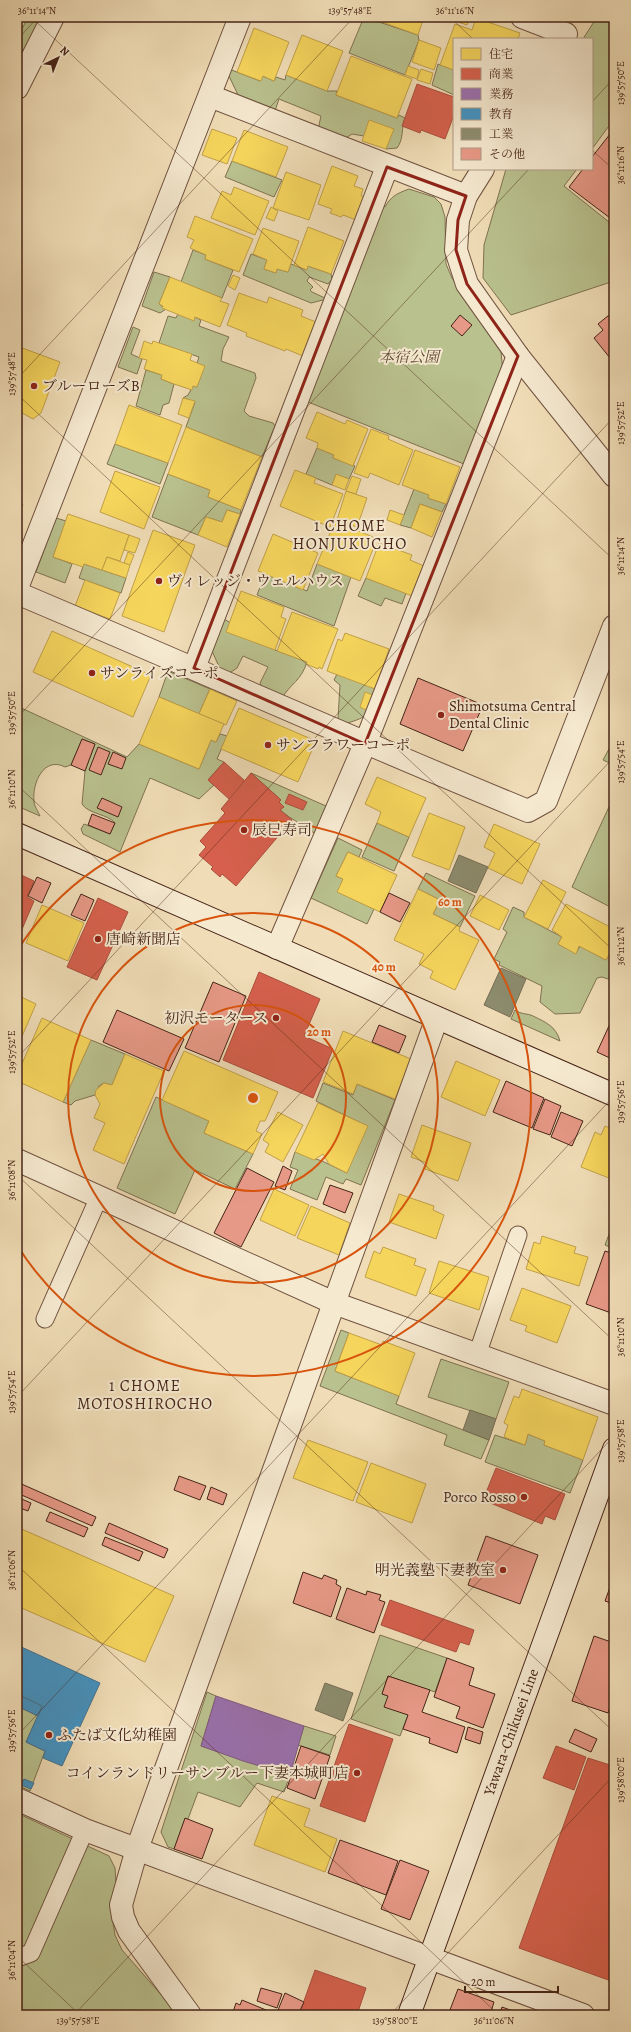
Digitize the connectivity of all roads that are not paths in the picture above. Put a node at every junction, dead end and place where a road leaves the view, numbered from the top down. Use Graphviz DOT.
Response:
graph roads {
  1 [pos="53,17"];
  2 [pos="240,17"];
  3 [pos="522,17"];
  4 [pos="564,38"];
  5 [pos="17,88"];
  6 [pos="210,96"];
  7 [pos="387,167"];
  8 [pos="482,170"];
  9 [pos="466,196"];
  10 [pos="518,356"];
  11 [pos="614,476"];
  12 [pos="17,588"];
  13 [pos="17,593"];
  14 [pos="614,626"];
  15 [pos="194,668"];
  16 [pos="365,744"];
  17 [pos="17,834"];
  18 [pos="277,948"];
  19 [pos="437,1018"];
  20 [pos="614,1095"];
  21 [pos="17,1160"];
  22 [pos="99,1197"];
  23 [pos="518,1235"];
  24 [pos="334,1303"];
  25 [pos="45,1319"];
  26 [pos="477,1355"];
  27 [pos="614,1404"];
  28 [pos="614,1449"];
  29 [pos="17,1799"];
  30 [pos="85,1830"];
  31 [pos="137,1849"];
  32 [pos="17,1958"];
  33 [pos="430,1958"];
  34 [pos="190,2015"];
  35 [pos="409,2015"];
  36 [pos="583,2015"];
  1 -- 5 [label="street"];
  2 -- 6 [label="street"];
  3 -- 4 [label="street"];
  6 -- 7 [label="street"];
  6 -- 12 [label="street"];
  7 -- 9 [label="street"];
  7 -- 15 [label="street"];
  8 -- 9 [label="street"];
  9 -- 10 [label="street"];
  10 -- 11 [label="street"];
  10 -- 16 [label="street"];
  13 -- 15 [label="street"];
  14 -- 16 [label="street"];
  15 -- 16 [label="street"];
  16 -- 18 [label="street"];
  17 -- 18 [label="street"];
  18 -- 19 [label="street"];
  19 -- 20 [label="street"];
  19 -- 24 [label="street"];
  21 -- 22 [label="street"];
  22 -- 24 [label="street"];
  22 -- 25 [label="lane"];
  23 -- 26 [label="lane"];
  24 -- 26 [label="street"];
  24 -- 31 [label="street"];
  26 -- 27 [label="street"];
  28 -- 33 [label="street, Yawara-Chikusei Line"];
  29 -- 30 [label="street"];
  30 -- 31 [label="street"];
  30 -- 32 [label="lane"];
  31 -- 33 [label="street"];
  31 -- 34 [label="street"];
  33 -- 35 [label="street, Yawara-Chikusei Line"];
  33 -- 36 [label="street"];
}
